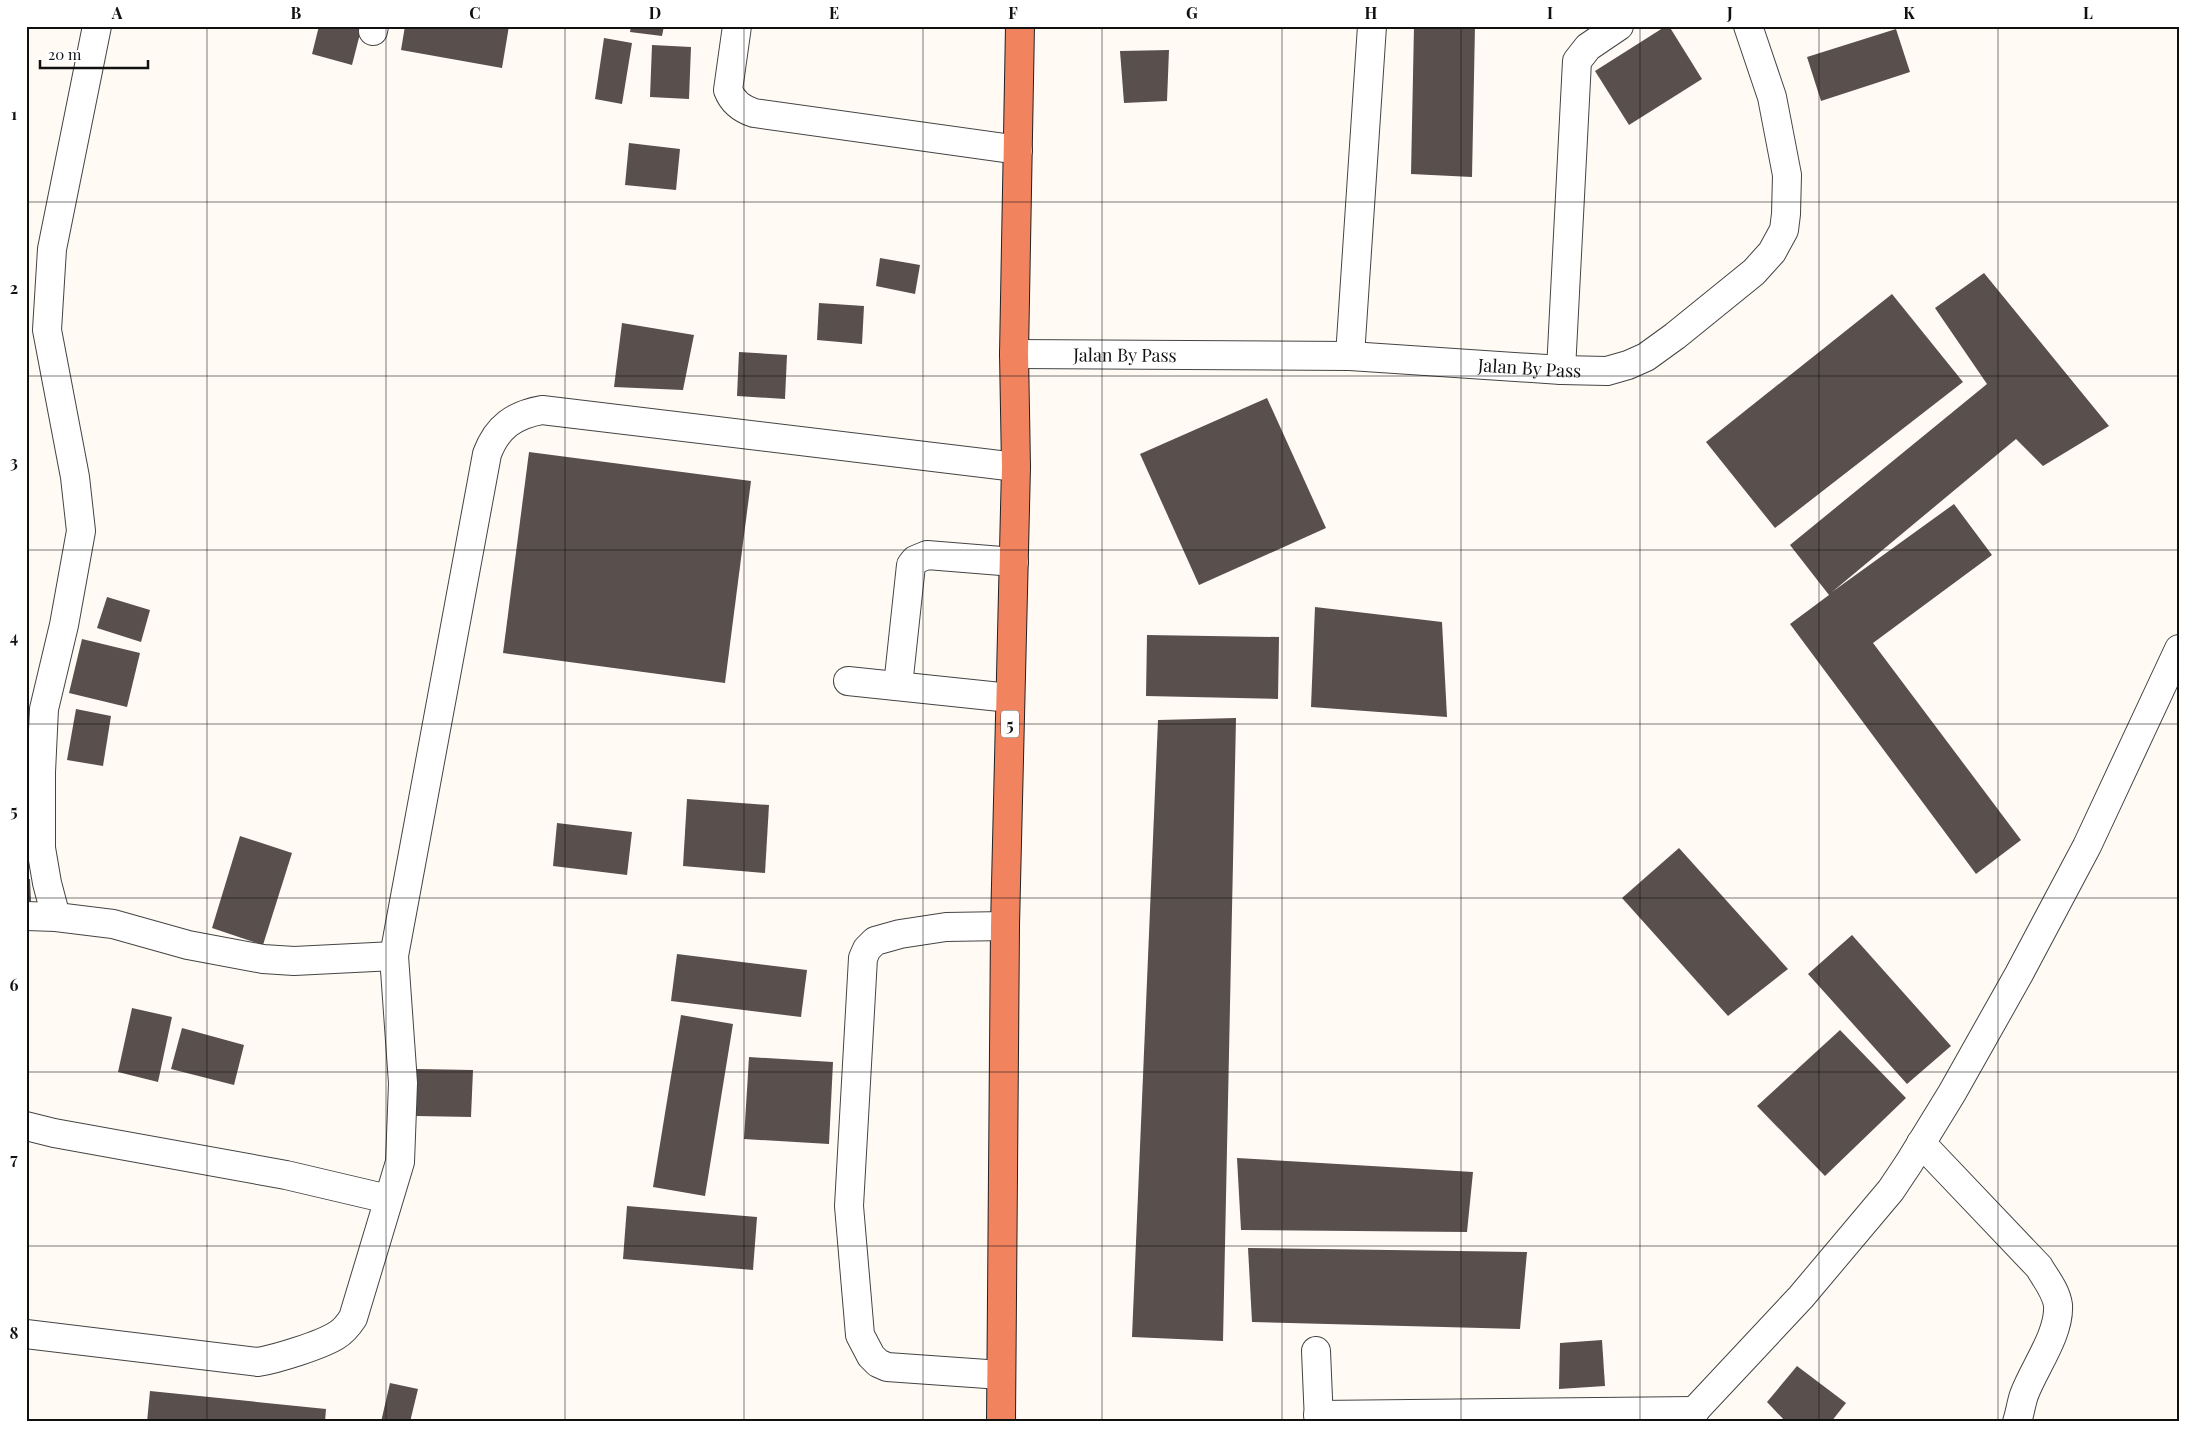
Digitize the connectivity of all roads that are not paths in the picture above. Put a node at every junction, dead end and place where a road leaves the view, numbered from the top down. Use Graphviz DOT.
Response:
graph roads {
  1 [pos="97,26"];
  2 [pos="737,26"];
  3 [pos="1020,26"];
  4 [pos="1372,26"];
  5 [pos="1619,26"];
  6 [pos="1748,26"];
  7 [pos="1018,150"];
  8 [pos="1014,354"];
  9 [pos="1350,356"];
  10 [pos="1561,370"];
  11 [pos="1016,467"];
  12 [pos="1014,562"];
  13 [pos="2179,649"];
  14 [pos="848,681"];
  15 [pos="898,686"];
  16 [pos="1010,698"];
  17 [pos="26,916"];
  18 [pos="56,917"];
  19 [pos="1005,926"];
  20 [pos="394,956"];
  21 [pos="26,1126"];
  22 [pos="1921,1143"];
  23 [pos="388,1199"];
  24 [pos="26,1334"];
  25 [pos="1316,1351"];
  26 [pos="1001,1375"];
  27 [pos="1689,1416"];
  28 [pos="1318,1418"];
  29 [pos="1001,1422"];
  30 [pos="2018,1422"];
  1 -- 18 [label="street"];
  2 -- 7 [label="street"];
  3 -- 7 [label="highway, 5"];
  4 -- 9 [label="street"];
  5 -- 10 [label="street"];
  6 -- 10 [label="street, Jalan By Pass"];
  7 -- 8 [label="highway, 5"];
  8 -- 9 [label="street, Jalan By Pass"];
  8 -- 11 [label="highway, 5"];
  9 -- 10 [label="street, Jalan By Pass"];
  11 -- 12 [label="highway, 5"];
  11 -- 20 [label="street"];
  12 -- 15 [label="street"];
  12 -- 16 [label="highway, 5"];
  13 -- 22 [label="street"];
  14 -- 15 [label="street"];
  15 -- 16 [label="street"];
  16 -- 19 [label="highway, 5"];
  17 -- 18 [label="street"];
  18 -- 20 [label="street"];
  19 -- 26 [label="highway, 5"];
  19 -- 26 [label="street"];
  20 -- 23 [label="street"];
  21 -- 23 [label="street"];
  22 -- 27 [label="street"];
  22 -- 30 [label="street"];
  23 -- 24 [label="street"];
  25 -- 28 [label="street"];
  26 -- 29 [label="highway, 5"];
  27 -- 28 [label="street"];
}
